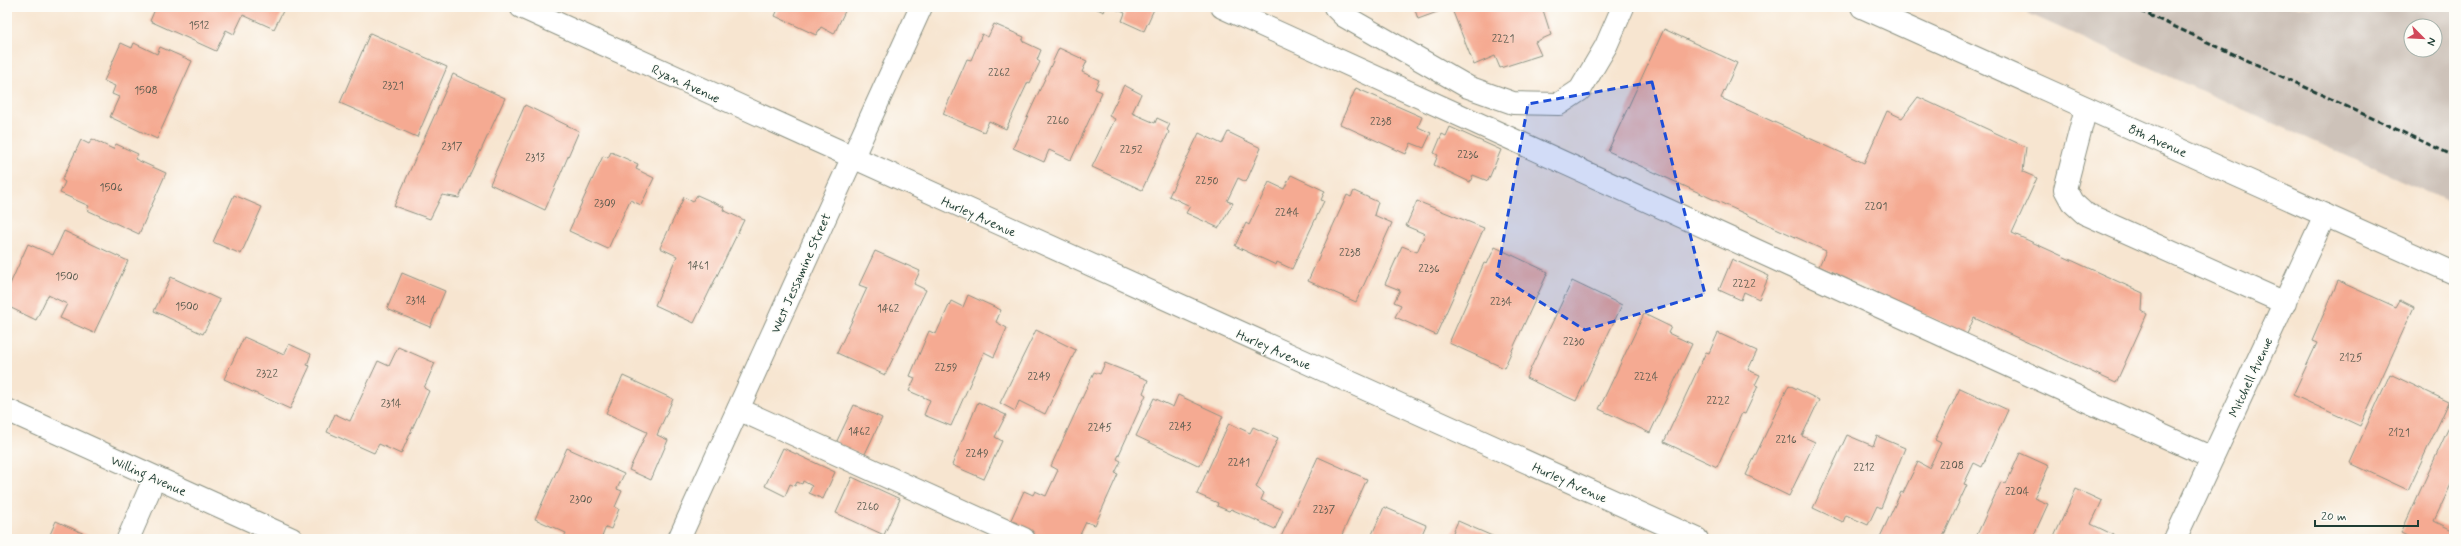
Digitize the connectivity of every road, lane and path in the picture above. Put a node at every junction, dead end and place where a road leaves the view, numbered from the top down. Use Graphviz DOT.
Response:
graph roads {
  1 [pos="521,7"];
  2 [pos="921,7"];
  3 [pos="1222,7"];
  4 [pos="1335,7"];
  5 [pos="1623,7"];
  6 [pos="1862,7"];
  7 [pos="2086,108"];
  8 [pos="852,159"];
  9 [pos="2325,215"];
  10 [pos="2454,273"];
  11 [pos="2285,303"];
  12 [pos="738,409"];
  13 [pos="7,410"];
  14 [pos="2212,458"];
  15 [pos="155,477"];
  16 [pos="128,539"];
  17 [pos="292,539"];
  18 [pos="679,539"];
  19 [pos="1024,539"];
  20 [pos="1697,539"];
  21 [pos="2175,539"];
  1 -- 8 [label="street, Ryan Avenue"];
  2 -- 8 [label="street, West Jessamine Street"];
  3 -- 14 [label="street"];
  4 -- 5 [label="street"];
  6 -- 7 [label="street, 8th Avenue"];
  7 -- 9 [label="street, 8th Avenue"];
  7 -- 11 [label="street"];
  8 -- 12 [label="street, West Jessamine Street"];
  8 -- 20 [label="street, Hurley Avenue"];
  9 -- 10 [label="street, 8th Avenue"];
  9 -- 11 [label="street, Mitchell Avenue"];
  11 -- 14 [label="street, Mitchell Avenue"];
  12 -- 18 [label="street, West Jessamine Street"];
  12 -- 19 [label="street"];
  13 -- 15 [label="street, Willing Avenue"];
  14 -- 21 [label="street, Mitchell Avenue"];
  15 -- 16 [label="street"];
  15 -- 17 [label="street, Willing Avenue"];
}
